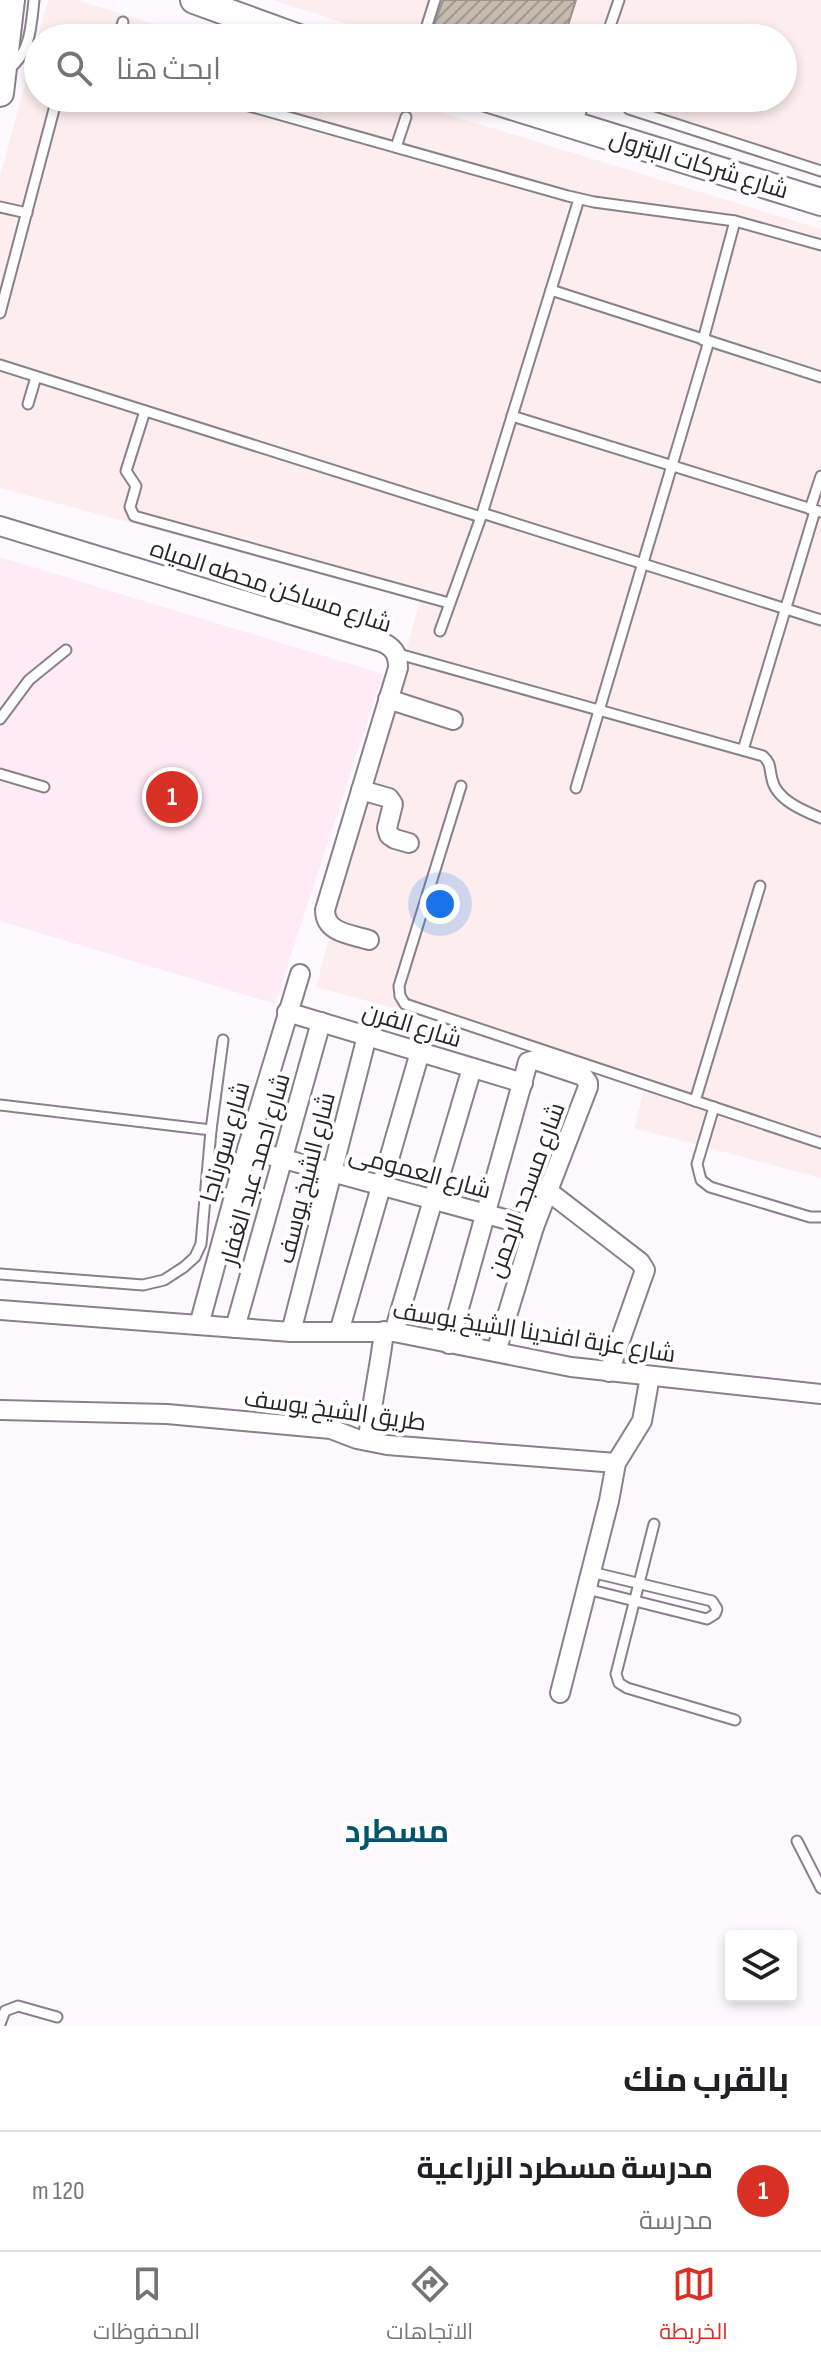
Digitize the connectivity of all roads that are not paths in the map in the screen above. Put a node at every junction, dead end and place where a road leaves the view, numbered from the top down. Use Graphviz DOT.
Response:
graph roads {
  1 [pos="11,0"];
  2 [pos="34,0"];
  3 [pos="194,0"];
  4 [pos="435,0"];
  5 [pos="619,0"];
  6 [pos="31,24"];
  7 [pos="260,24"];
  8 [pos="427,24"];
  9 [pos="611,24"];
  10 [pos="24,51"];
  11 [pos="1,83"];
  12 [pos="55,112"];
  13 [pos="271,112"];
  14 [pos="531,112"];
  15 [pos="581,112"];
  16 [pos="638,112"];
  17 [pos="406,117"];
  18 [pos="576,126"];
  19 [pos="396,147"];
  20 [pos="821,171"];
  21 [pos="579,199"];
  22 [pos="821,202"];
  23 [pos="0,207"];
  24 [pos="27,213"];
  25 [pos="735,221"];
  26 [pos="821,245"];
  27 [pos="551,290"];
  28 [pos="0,313"];
  29 [pos="706,341"];
  30 [pos="0,365"];
  31 [pos="36,377"];
  32 [pos="821,377"];
  33 [pos="28,404"];
  34 [pos="145,411"];
  35 [pos="512,416"];
  36 [pos="672,466"];
  37 [pos="821,476"];
  38 [pos="816,511"];
  39 [pos="482,515"];
  40 [pos="0,526"];
  41 [pos="643,563"];
  42 [pos="449,603"];
  43 [pos="786,609"];
  44 [pos="821,620"];
  45 [pos="440,631"];
  46 [pos="66,650"];
  47 [pos="395,653"];
  48 [pos="388,699"];
  49 [pos="599,709"];
  50 [pos="0,718"];
  51 [pos="453,720"];
  52 [pos="743,750"];
  53 [pos="0,774"];
  54 [pos="461,786"];
  55 [pos="44,787"];
  56 [pos="576,788"];
  57 [pos="361,790"];
  58 [pos="821,818"];
  59 [pos="409,843"];
  60 [pos="760,886"];
  61 [pos="369,940"];
  62 [pos="300,974"];
  63 [pos="287,1012"];
  64 [pos="321,1022"];
  65 [pos="367,1036"];
  66 [pos="223,1040"];
  67 [pos="420,1052"];
  68 [pos="472,1068"];
  69 [pos="523,1083"];
  70 [pos="695,1101"];
  71 [pos="0,1105"];
  72 [pos="714,1107"];
  73 [pos="211,1130"];
  74 [pos="821,1143"];
  75 [pos="247,1149"];
  76 [pos="283,1159"];
  77 [pos="332,1172"];
  78 [pos="381,1186"];
  79 [pos="548,1191"];
  80 [pos="433,1200"];
  81 [pos="486,1215"];
  82 [pos="821,1217"];
  83 [pos="534,1227"];
  84 [pos="0,1274"];
  85 [pos="0,1310"];
  86 [pos="199,1325"];
  87 [pos="235,1328"];
  88 [pos="291,1332"];
  89 [pos="339,1332"];
  90 [pos="389,1332"];
  91 [pos="449,1344"];
  92 [pos="496,1352"];
  93 [pos="609,1372"];
  94 [pos="650,1376"];
  95 [pos="821,1394"];
  96 [pos="0,1410"];
  97 [pos="368,1441"];
  98 [pos="616,1463"];
  99 [pos="654,1524"];
  100 [pos="589,1581"];
  101 [pos="639,1584"];
  102 [pos="672,1591"];
  103 [pos="634,1601"];
  104 [pos="667,1609"];
  105 [pos="560,1693"];
  106 [pos="735,1720"];
  107 [pos="797,1841"];
  108 [pos="821,1888"];
  109 [pos="57,2017"];
  110 [pos="0,2024"];
  1 -- 11 [label="street"];
  2 -- 6 [label="lane"];
  3 -- 7 [label="street"];
  4 -- 8 [label="lane"];
  5 -- 9 [label="lane"];
  10 -- 11 [label="lane"];
  12 -- 24 [label="lane"];
  13 -- 19 [label="lane"];
  14 -- 18 [label="street, شارع شركات البترول"];
  15 -- 18 [label="lane"];
  16 -- 20 [label="lane"];
  17 -- 19 [label="lane"];
  18 -- 22 [label="street, شارع شركات البترول"];
  19 -- 21 [label="lane"];
  21 -- 25 [label="lane"];
  21 -- 27 [label="lane"];
  23 -- 24 [label="lane"];
  24 -- 28 [label="lane"];
  25 -- 26 [label="lane"];
  25 -- 29 [label="lane"];
  27 -- 29 [label="lane"];
  27 -- 35 [label="lane"];
  29 -- 32 [label="lane"];
  29 -- 36 [label="lane"];
  30 -- 31 [label="lane"];
  31 -- 33 [label="lane"];
  31 -- 34 [label="lane"];
  34 -- 39 [label="lane"];
  34 -- 42 [label="lane"];
  35 -- 36 [label="lane"];
  35 -- 39 [label="lane"];
  36 -- 38 [label="lane"];
  36 -- 41 [label="lane"];
  37 -- 38 [label="lane"];
  38 -- 43 [label="lane"];
  39 -- 41 [label="lane"];
  39 -- 42 [label="lane"];
  40 -- 47 [label="street, شارع مساكن محطه المياه"];
  41 -- 43 [label="lane"];
  41 -- 49 [label="lane"];
  42 -- 45 [label="lane"];
  43 -- 44 [label="lane"];
  43 -- 52 [label="lane"];
  46 -- 50 [label="lane"];
  47 -- 48 [label="street, شارع مساكن محطه المياه"];
  47 -- 49 [label="lane"];
  48 -- 51 [label="street"];
  48 -- 57 [label="street, شارع مساكن محطه المياه"];
  49 -- 52 [label="lane"];
  49 -- 56 [label="lane"];
  52 -- 58 [label="lane"];
  53 -- 55 [label="lane"];
  54 -- 70 [label="lane"];
  57 -- 59 [label="street"];
  57 -- 61 [label="street, شارع مساكن محطه المياه"];
  60 -- 70 [label="lane"];
  62 -- 63 [label="street, شارع سورناجا"];
  63 -- 64 [label="street, شارع الفرن"];
  63 -- 75 [label="street, شارع سورناجا"];
  64 -- 65 [label="street, شارع الفرن"];
  64 -- 76 [label="street, شارع احمد عبد الغفار"];
  65 -- 67 [label="street, شارع الفرن"];
  65 -- 77 [label="street, شارع الشيخ يوسف"];
  66 -- 73 [label="lane"];
  67 -- 68 [label="street, شارع الفرن"];
  67 -- 78 [label="street"];
  68 -- 69 [label="street, شارع الفرن"];
  68 -- 80 [label="street"];
  69 -- 79 [label="street, شارع مسجد الرحمن"];
  69 -- 81 [label="street"];
  70 -- 72 [label="lane"];
  71 -- 73 [label="lane"];
  72 -- 74 [label="lane"];
  72 -- 82 [label="lane"];
  73 -- 84 [label="lane"];
  75 -- 76 [label="street, شارع العمومى"];
  75 -- 86 [label="street, شارع سورناجا"];
  76 -- 77 [label="street, شارع العمومى"];
  76 -- 87 [label="street, شارع احمد عبد الغفار"];
  77 -- 78 [label="street, شارع العمومى"];
  77 -- 88 [label="street, شارع الشيخ يوسف"];
  78 -- 80 [label="street, شارع العمومى"];
  78 -- 89 [label="street"];
  79 -- 83 [label="street, شارع مسجد الرحمن"];
  79 -- 93 [label="street"];
  80 -- 81 [label="street, شارع العمومى"];
  80 -- 90 [label="street"];
  81 -- 83 [label="street, شارع العمومى"];
  81 -- 91 [label="street"];
  83 -- 92 [label="street, شارع مسجد الرحمن"];
  85 -- 86 [label="street, شارع عزبة افندينا الشيخ يوسف"];
  86 -- 87 [label="street, شارع عزبة افندينا الشيخ يوسف"];
  87 -- 88 [label="street, شارع عزبة افندينا الشيخ يوسف"];
  88 -- 89 [label="street, شارع عزبة افندينا الشيخ يوسف"];
  89 -- 90 [label="street, شارع عزبة افندينا الشيخ يوسف"];
  90 -- 91 [label="street, شارع عزبة افندينا الشيخ يوسف"];
  90 -- 97 [label="street"];
  91 -- 92 [label="street, شارع عزبة افندينا الشيخ يوسف"];
  92 -- 93 [label="street, شارع عزبة افندينا الشيخ يوسف"];
  93 -- 94 [label="street, شارع عزبة افندينا الشيخ يوسف"];
  94 -- 95 [label="street, شارع عزبة افندينا الشيخ يوسف"];
  94 -- 98 [label="street"];
  96 -- 97 [label="street, طريق الشيخ يوسف"];
  97 -- 98 [label="street, طريق الشيخ يوسف"];
  98 -- 100 [label="street"];
  99 -- 101 [label="lane"];
  100 -- 101 [label="lane"];
  100 -- 103 [label="lane"];
  100 -- 105 [label="street"];
  101 -- 102 [label="lane"];
  101 -- 103 [label="lane"];
  102 -- 104 [label="lane"];
  102 -- 104 [label="lane"];
  103 -- 104 [label="lane"];
  103 -- 106 [label="lane"];
  107 -- 108 [label="lane"];
  109 -- 110 [label="lane"];
}
